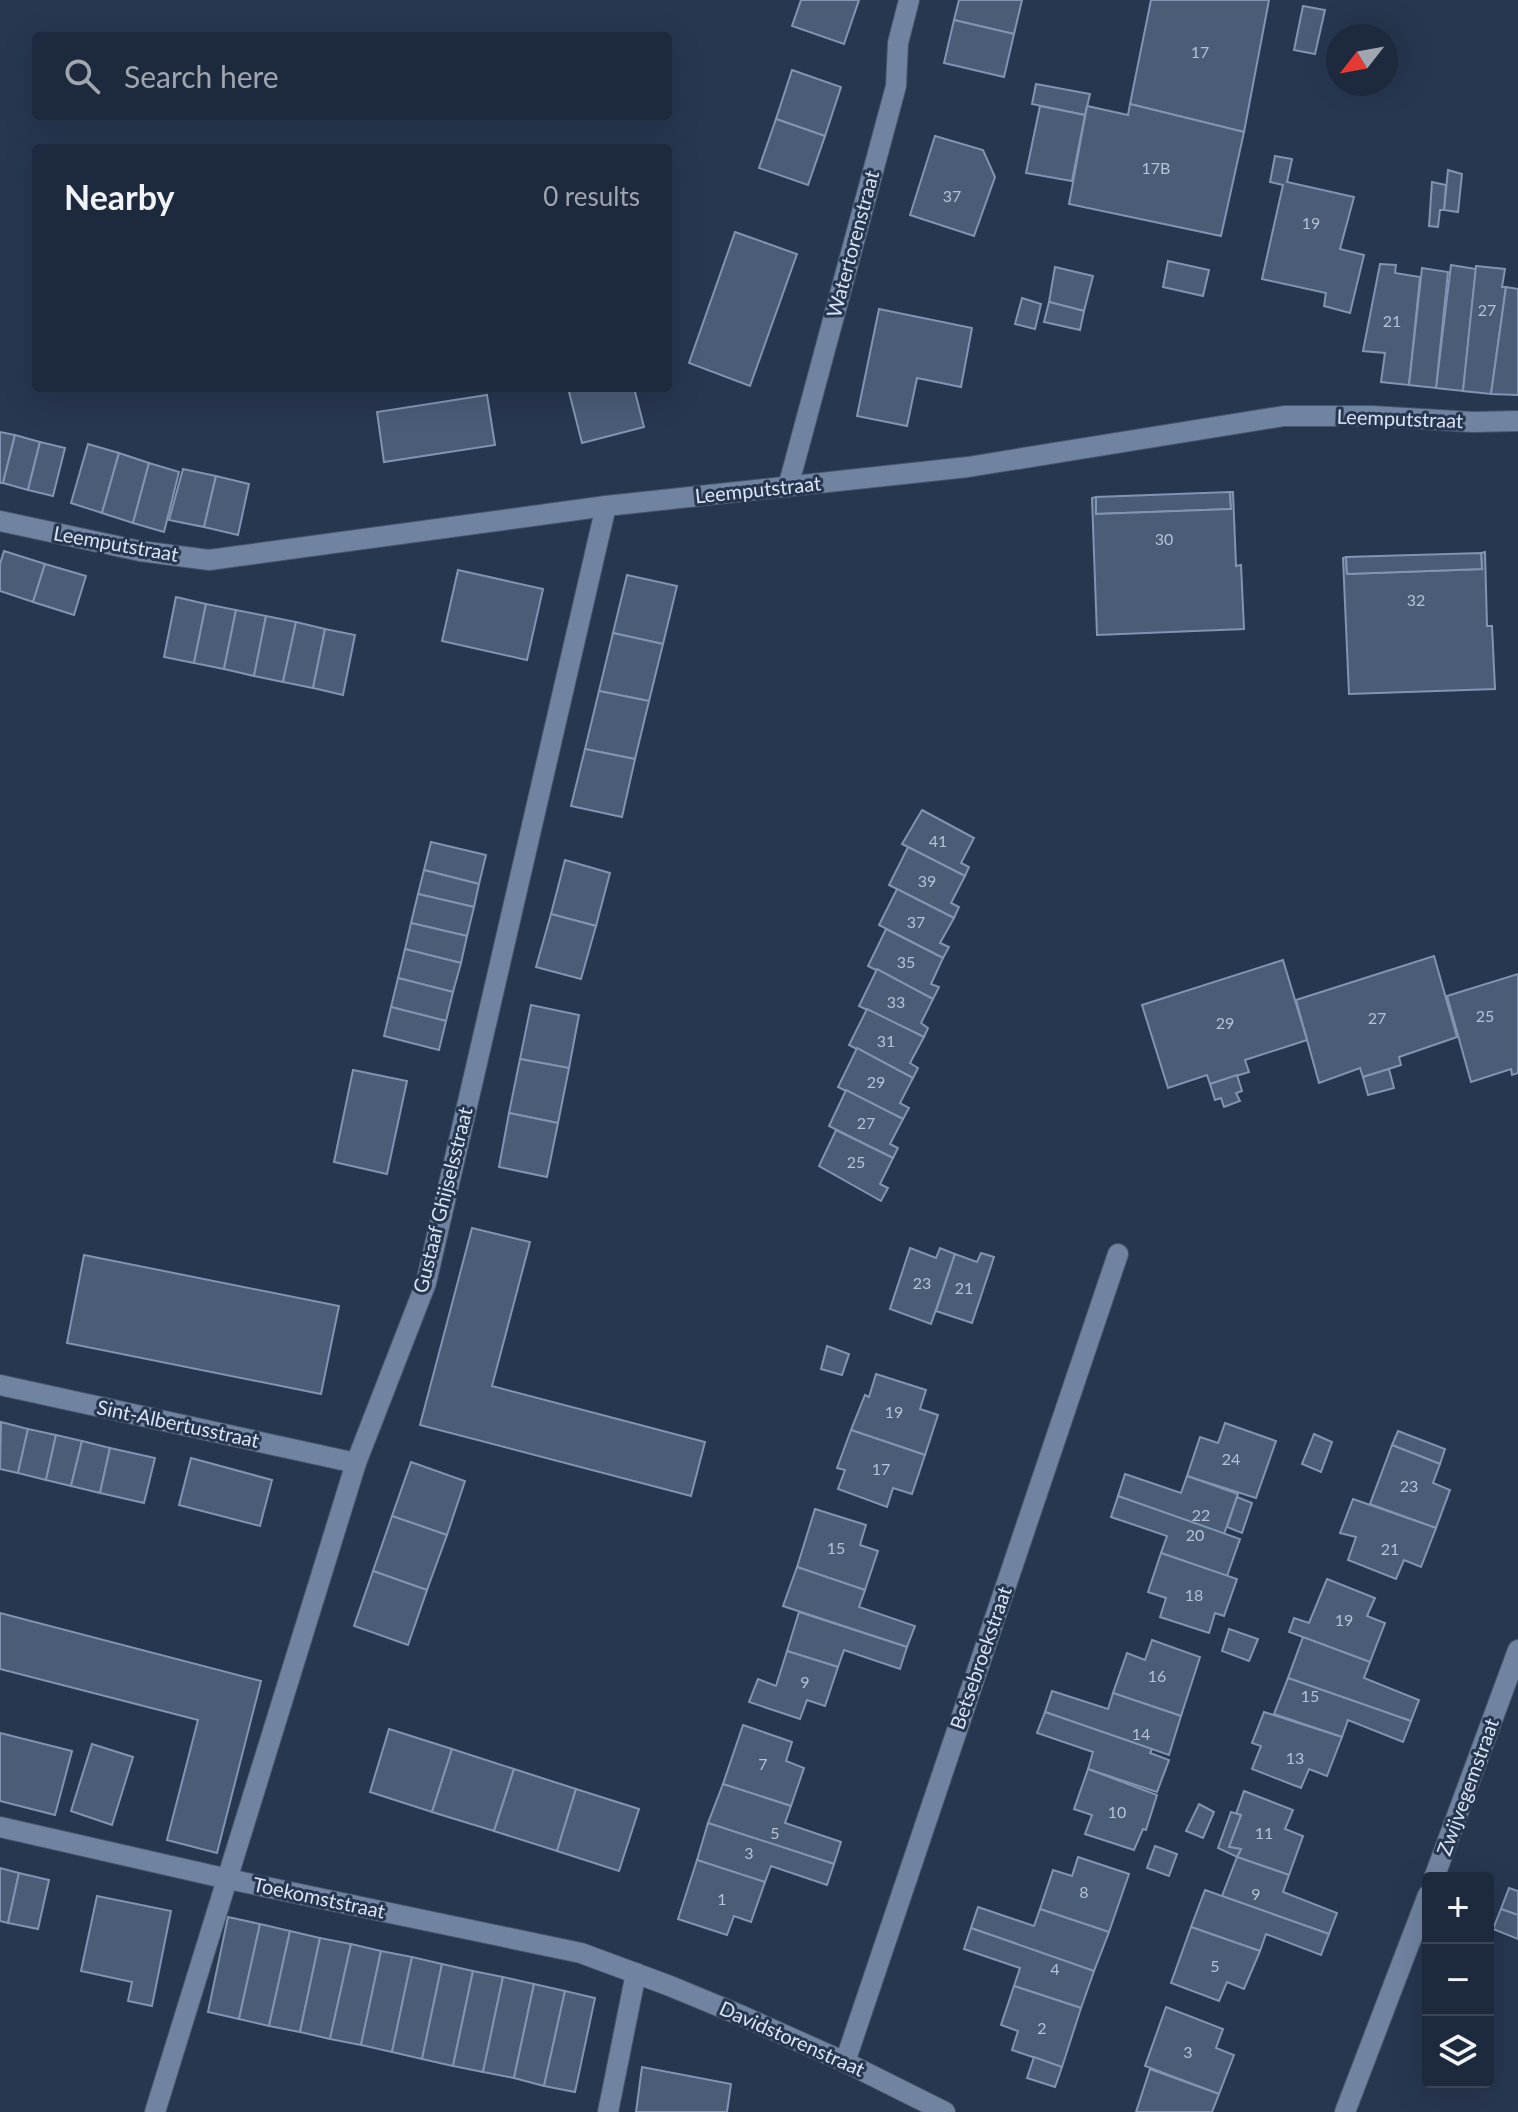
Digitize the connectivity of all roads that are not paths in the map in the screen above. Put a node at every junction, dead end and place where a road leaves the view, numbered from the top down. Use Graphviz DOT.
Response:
graph roads {
  1 [pos="909,0"];
  2 [pos="1518,421"];
  3 [pos="788,487"];
  4 [pos="606,506"];
  5 [pos="0,521"];
  6 [pos="1118,1254"];
  7 [pos="0,1385"];
  8 [pos="356,1463"];
  9 [pos="1518,1650"];
  10 [pos="0,1827"];
  11 [pos="1436,1872"];
  12 [pos="228,1879"];
  13 [pos="1422,1911"];
  14 [pos="636,1973"];
  15 [pos="845,2062"];
  16 [pos="155,2112"];
  17 [pos="608,2112"];
  18 [pos="945,2112"];
  19 [pos="1345,2112"];
  1 -- 3 [label="street, Watertorenstraat"];
  2 -- 3 [label="street, Leemputstraat"];
  3 -- 4 [label="street, Leemputstraat"];
  4 -- 5 [label="street, Leemputstraat"];
  4 -- 8 [label="street, Gustaaf Ghijselsstraat"];
  6 -- 15 [label="street, Betsebroekstraat"];
  7 -- 8 [label="street, Sint-Albertusstraat"];
  8 -- 12 [label="street, Gustaaf Ghijselsstraat"];
  9 -- 11 [label="street, Zwijvegemstraat"];
  10 -- 12 [label="street, Toekomststraat"];
  12 -- 14 [label="street, Toekomststraat"];
  12 -- 16 [label="street, Gustaaf Ghijselsstraat"];
  13 -- 19 [label="street"];
  14 -- 15 [label="street, Davidstorenstraat"];
  14 -- 17 [label="street"];
  15 -- 18 [label="street, Davidstorenstraat"];
}
